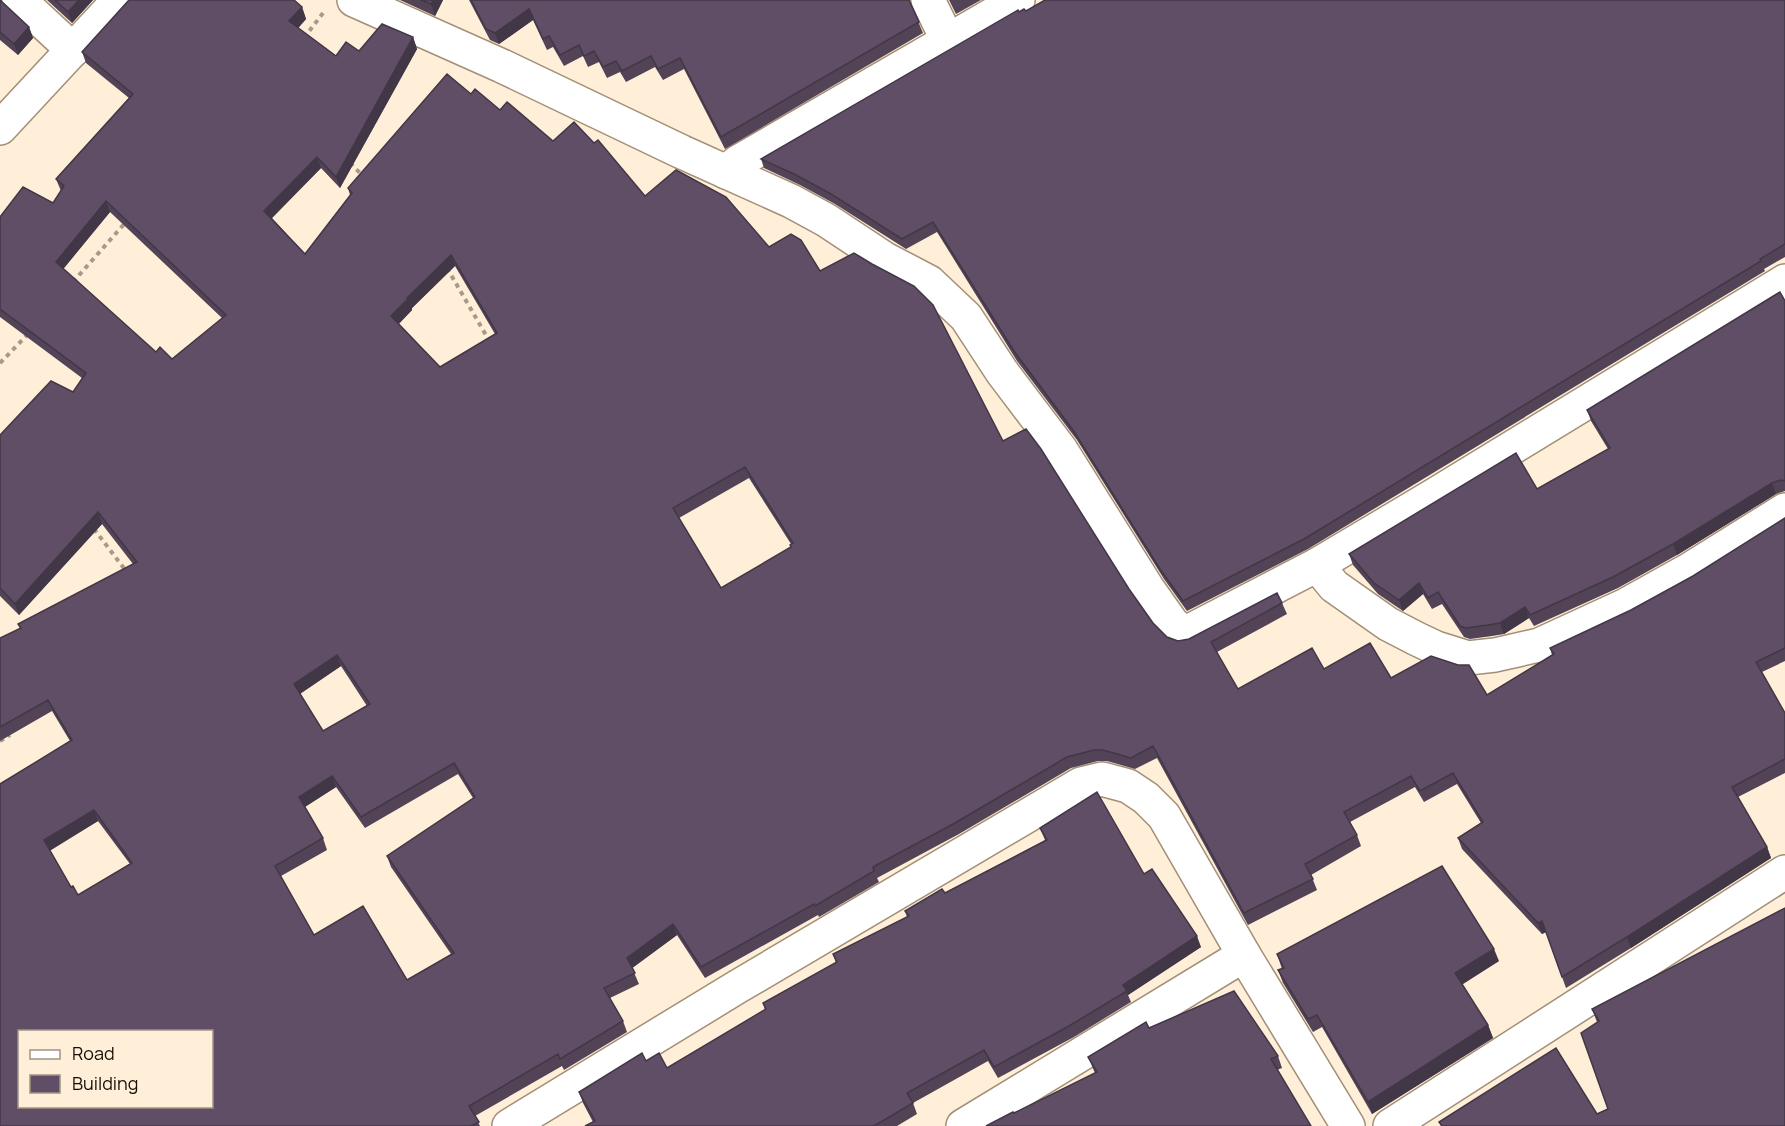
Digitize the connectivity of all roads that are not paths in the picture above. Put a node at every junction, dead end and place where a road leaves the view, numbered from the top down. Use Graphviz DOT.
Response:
graph roads {
  1 [pos="19,0"];
  2 [pos="119,0"];
  3 [pos="928,0"];
  4 [pos="1018,0"];
  5 [pos="340,4"];
  6 [pos="948,41"];
  7 [pos="73,51"];
  8 [pos="0,128"];
  9 [pos="726,172"];
  10 [pos="1785,281"];
  11 [pos="1785,510"];
  12 [pos="1317,565"];
  13 [pos="1785,872"];
  14 [pos="1244,955"];
  15 [pos="509,1126"];
  16 [pos="963,1126"];
  17 [pos="1348,1126"];
  18 [pos="1390,1126"];
  1 -- 7 [label="street"];
  2 -- 7 [label="street"];
  3 -- 6 [label="street"];
  4 -- 6 [label="street"];
  5 -- 9 [label="street"];
  6 -- 9 [label="street"];
  7 -- 8 [label="street"];
  9 -- 12 [label="street"];
  10 -- 12 [label="street"];
  11 -- 12 [label="street"];
  13 -- 18 [label="street"];
  14 -- 15 [label="street"];
  14 -- 16 [label="street"];
  14 -- 17 [label="street"];
}
